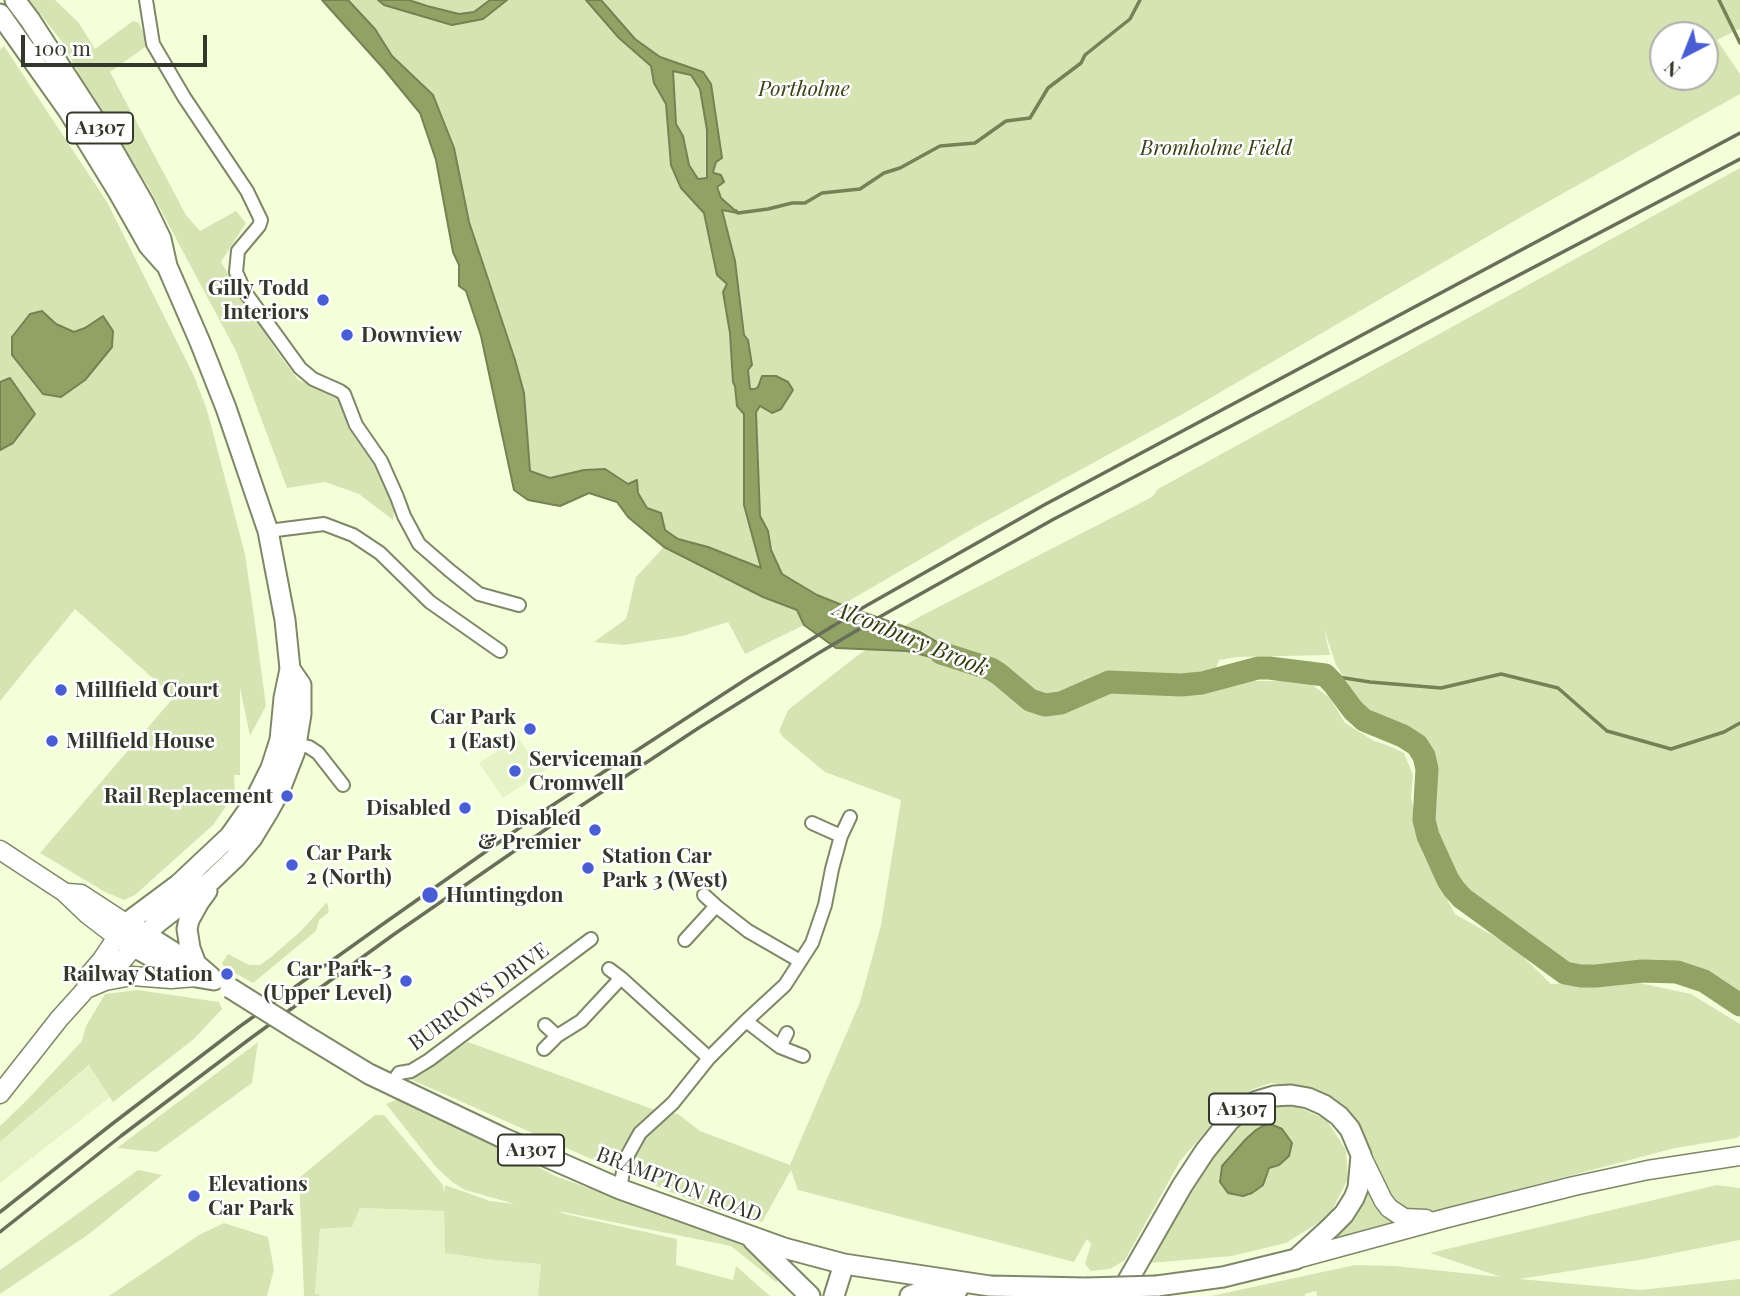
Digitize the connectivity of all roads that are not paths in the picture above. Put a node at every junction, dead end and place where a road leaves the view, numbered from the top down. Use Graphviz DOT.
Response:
graph roads {
  1 [pos="15,0"];
  2 [pos="146,0"];
  3 [pos="0,14"];
  4 [pos="167,266"];
  5 [pos="268,531"];
  6 [pos="519,605"];
  7 [pos="500,651"];
  8 [pos="288,742"];
  9 [pos="343,785"];
  10 [pos="850,817"];
  11 [pos="813,823"];
  12 [pos="841,836"];
  13 [pos="0,850"];
  14 [pos="212,880"];
  15 [pos="704,895"];
  16 [pos="716,906"];
  17 [pos="131,936"];
  18 [pos="591,939"];
  19 [pos="685,940"];
  20 [pos="800,961"];
  21 [pos="609,969"];
  22 [pos="209,977"];
  23 [pos="621,978"];
  24 [pos="104,981"];
  25 [pos="86,989"];
  26 [pos="746,1021"];
  27 [pos="545,1025"];
  28 [pos="787,1033"];
  29 [pos="557,1036"];
  30 [pos="780,1046"];
  31 [pos="544,1049"];
  32 [pos="803,1056"];
  33 [pos="709,1058"];
  34 [pos="391,1084"];
  35 [pos="0,1094"];
  36 [pos="1361,1155"];
  37 [pos="1740,1156"];
  38 [pos="620,1189"];
  39 [pos="1447,1218"];
  40 [pos="749,1236"];
  41 [pos="1296,1259"];
  42 [pos="844,1264"];
  43 [pos="990,1286"];
  44 [pos="810,1296"];
  45 [pos="834,1296"];
  46 [pos="910,1296"];
  47 [pos="1119,1296"];
  1 -- 4 [label="main road, A1307"];
  2 -- 6 [label="street"];
  3 -- 4 [label="main road, A1307"];
  4 -- 5 [label="main road, A1307"];
  5 -- 7 [label="street"];
  5 -- 8 [label="main road, A1307"];
  8 -- 9 [label="street"];
  8 -- 14 [label="main road, A1307"];
  8 -- 17 [label="main road, A1307"];
  10 -- 12 [label="street"];
  11 -- 12 [label="street"];
  12 -- 20 [label="street"];
  13 -- 17 [label="main road, BRAMPTON ROAD"];
  14 -- 17 [label="main road"];
  14 -- 22 [label="main road, A1307"];
  15 -- 16 [label="street"];
  16 -- 19 [label="street"];
  16 -- 20 [label="street"];
  17 -- 22 [label="main road, BRAMPTON ROAD / A1307"];
  17 -- 24 [label="main road"];
  17 -- 25 [label="main road"];
  18 -- 34 [label="street, BURROWS DRIVE"];
  20 -- 26 [label="street"];
  21 -- 23 [label="street"];
  22 -- 24 [label="main road"];
  22 -- 34 [label="main road, BRAMPTON ROAD / A1307, bridge"];
  23 -- 29 [label="street"];
  23 -- 33 [label="street"];
  24 -- 25 [label="main road"];
  25 -- 35 [label="main road"];
  26 -- 30 [label="street"];
  26 -- 33 [label="street"];
  27 -- 29 [label="street"];
  28 -- 30 [label="street"];
  29 -- 31 [label="street"];
  30 -- 32 [label="street"];
  33 -- 38 [label="street"];
  34 -- 38 [label="main road, BRAMPTON ROAD / A1307"];
  36 -- 39 [label="main road"];
  36 -- 41 [label="main road, A1307"];
  36 -- 47 [label="main road, A1307"];
  37 -- 39 [label="main road"];
  38 -- 40 [label="main road, BRAMPTON ROAD / A1307"];
  39 -- 41 [label="main road"];
  40 -- 42 [label="main road, BRAMPTON ROAD / A1307"];
  40 -- 44 [label="main road, A1307"];
  41 -- 43 [label="main road, BRAMPTON ROAD / A1307, bridge"];
  42 -- 43 [label="main road, BRAMPTON ROAD / A1307"];
  42 -- 45 [label="main road"];
  43 -- 46 [label="main road"];
}
